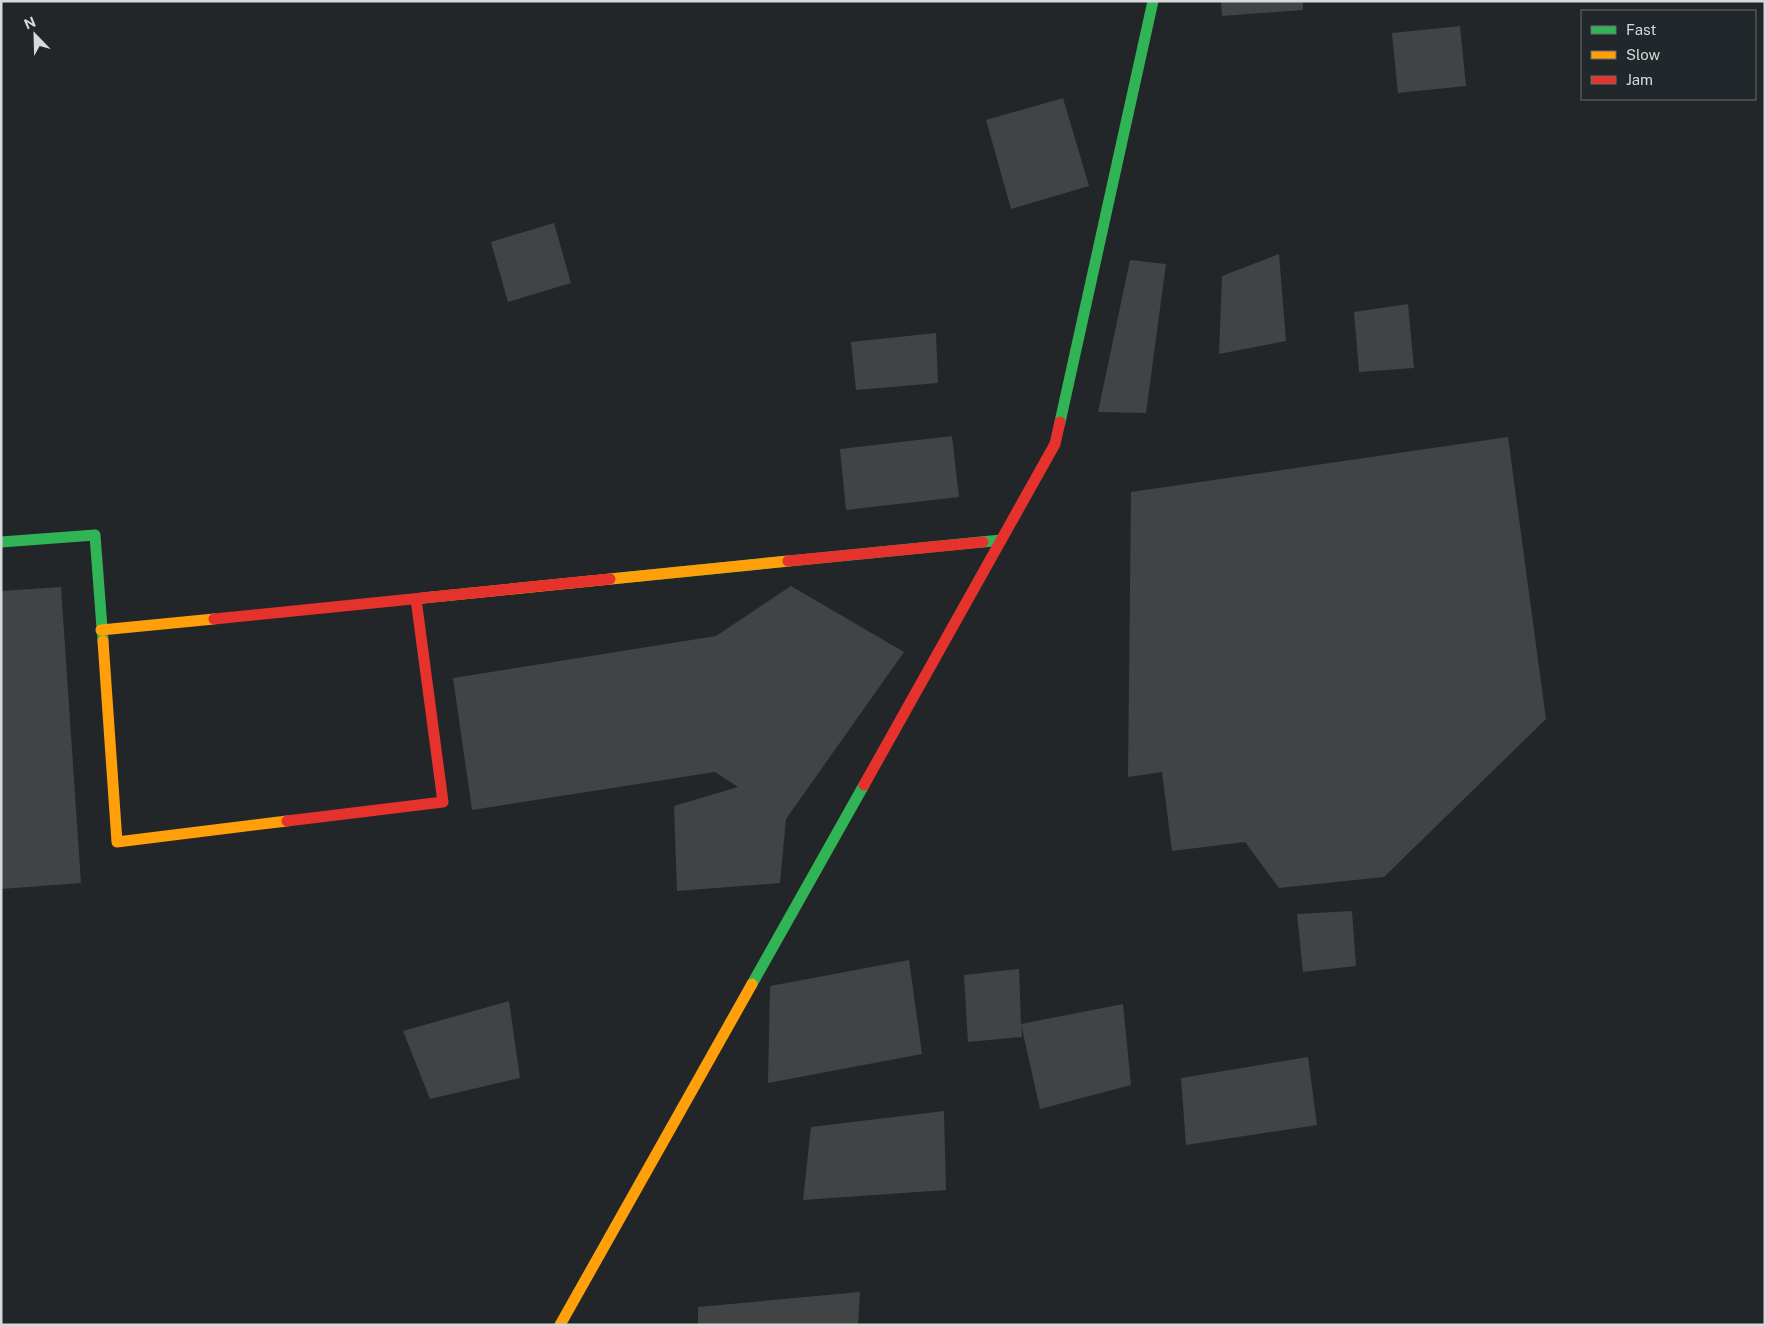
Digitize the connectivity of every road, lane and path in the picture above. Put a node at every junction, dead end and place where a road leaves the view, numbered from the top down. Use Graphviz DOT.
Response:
graph roads {
  1 [pos="1153,1"];
  2 [pos="1001,540"];
  3 [pos="1,542"];
  4 [pos="101,630"];
  5 [pos="560,1325"];
  1 -- 2 [label="street"];
  2 -- 4 [label="street"];
  2 -- 4 [label="street"];
  2 -- 5 [label="street"];
  3 -- 4 [label="street"];
}
